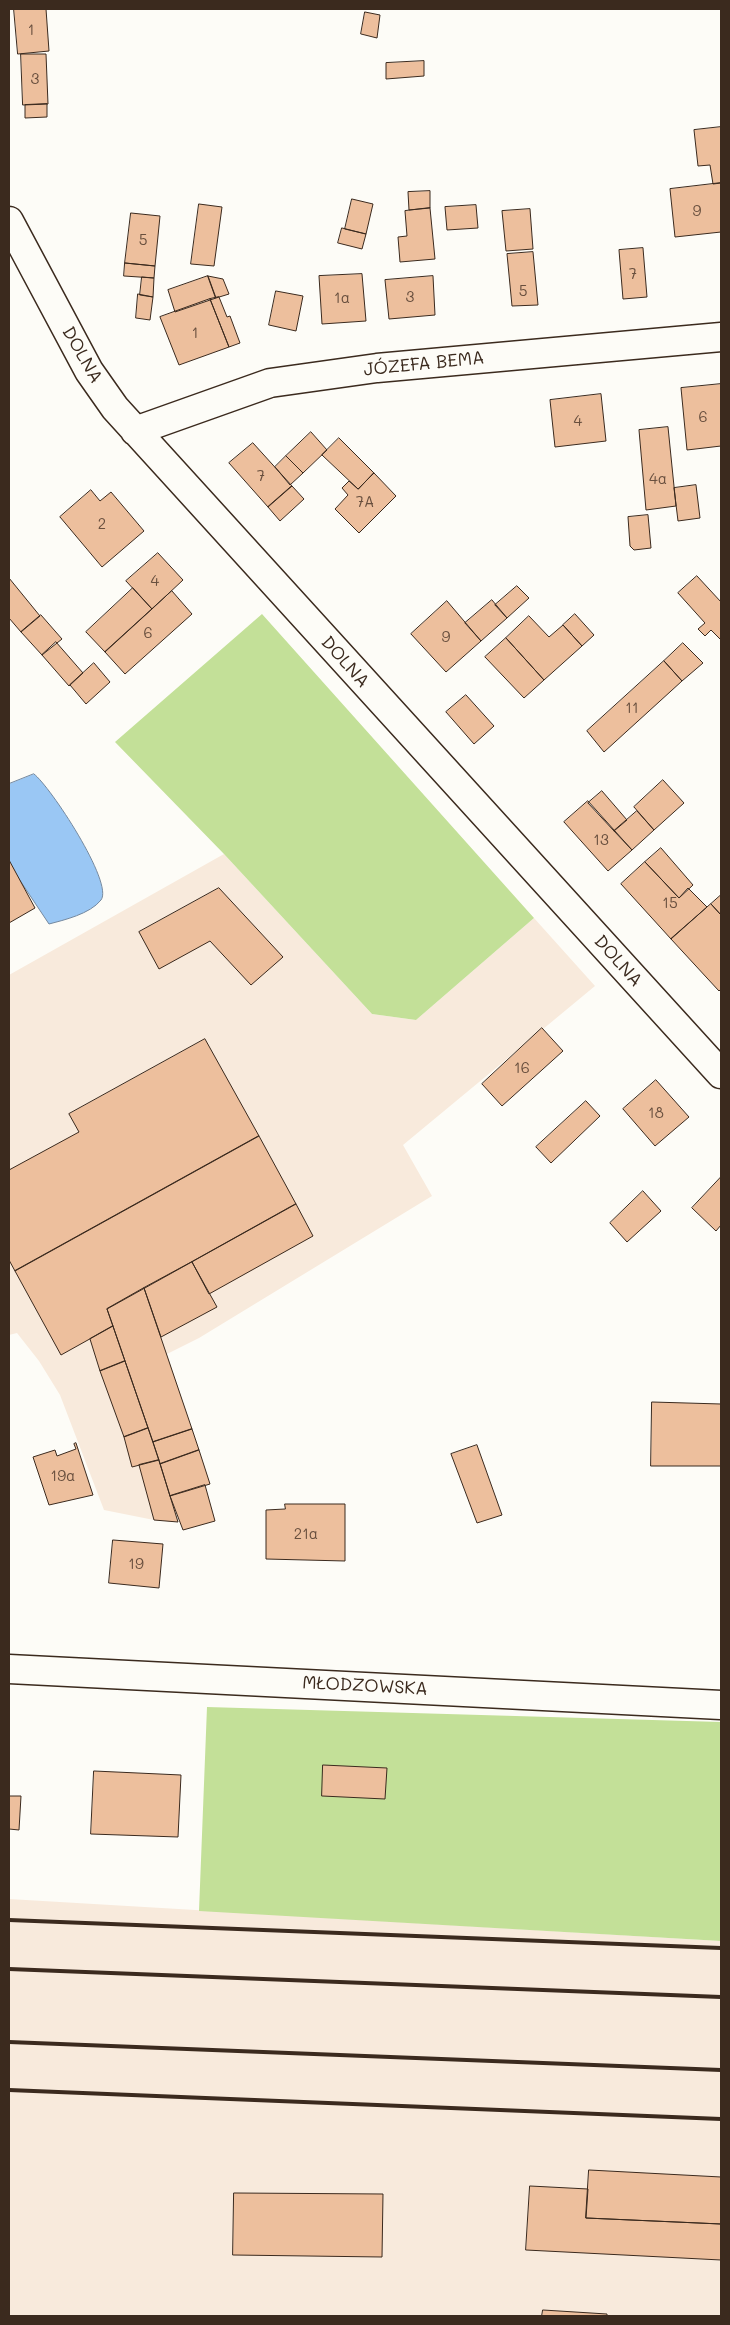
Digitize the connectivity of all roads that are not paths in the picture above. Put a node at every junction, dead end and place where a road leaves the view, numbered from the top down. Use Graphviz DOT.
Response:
graph roads {
  1 [pos="9,221"];
  2 [pos="721,337"];
  3 [pos="135,431"];
  4 [pos="721,1074"];
  5 [pos="9,1669"];
  6 [pos="721,1705"];
  1 -- 3 [label="street, DOLNA"];
  2 -- 3 [label="street, JÓZEFA BEMA"];
  3 -- 4 [label="street, DOLNA"];
  5 -- 6 [label="street, MŁODZOWSKA"];
}
